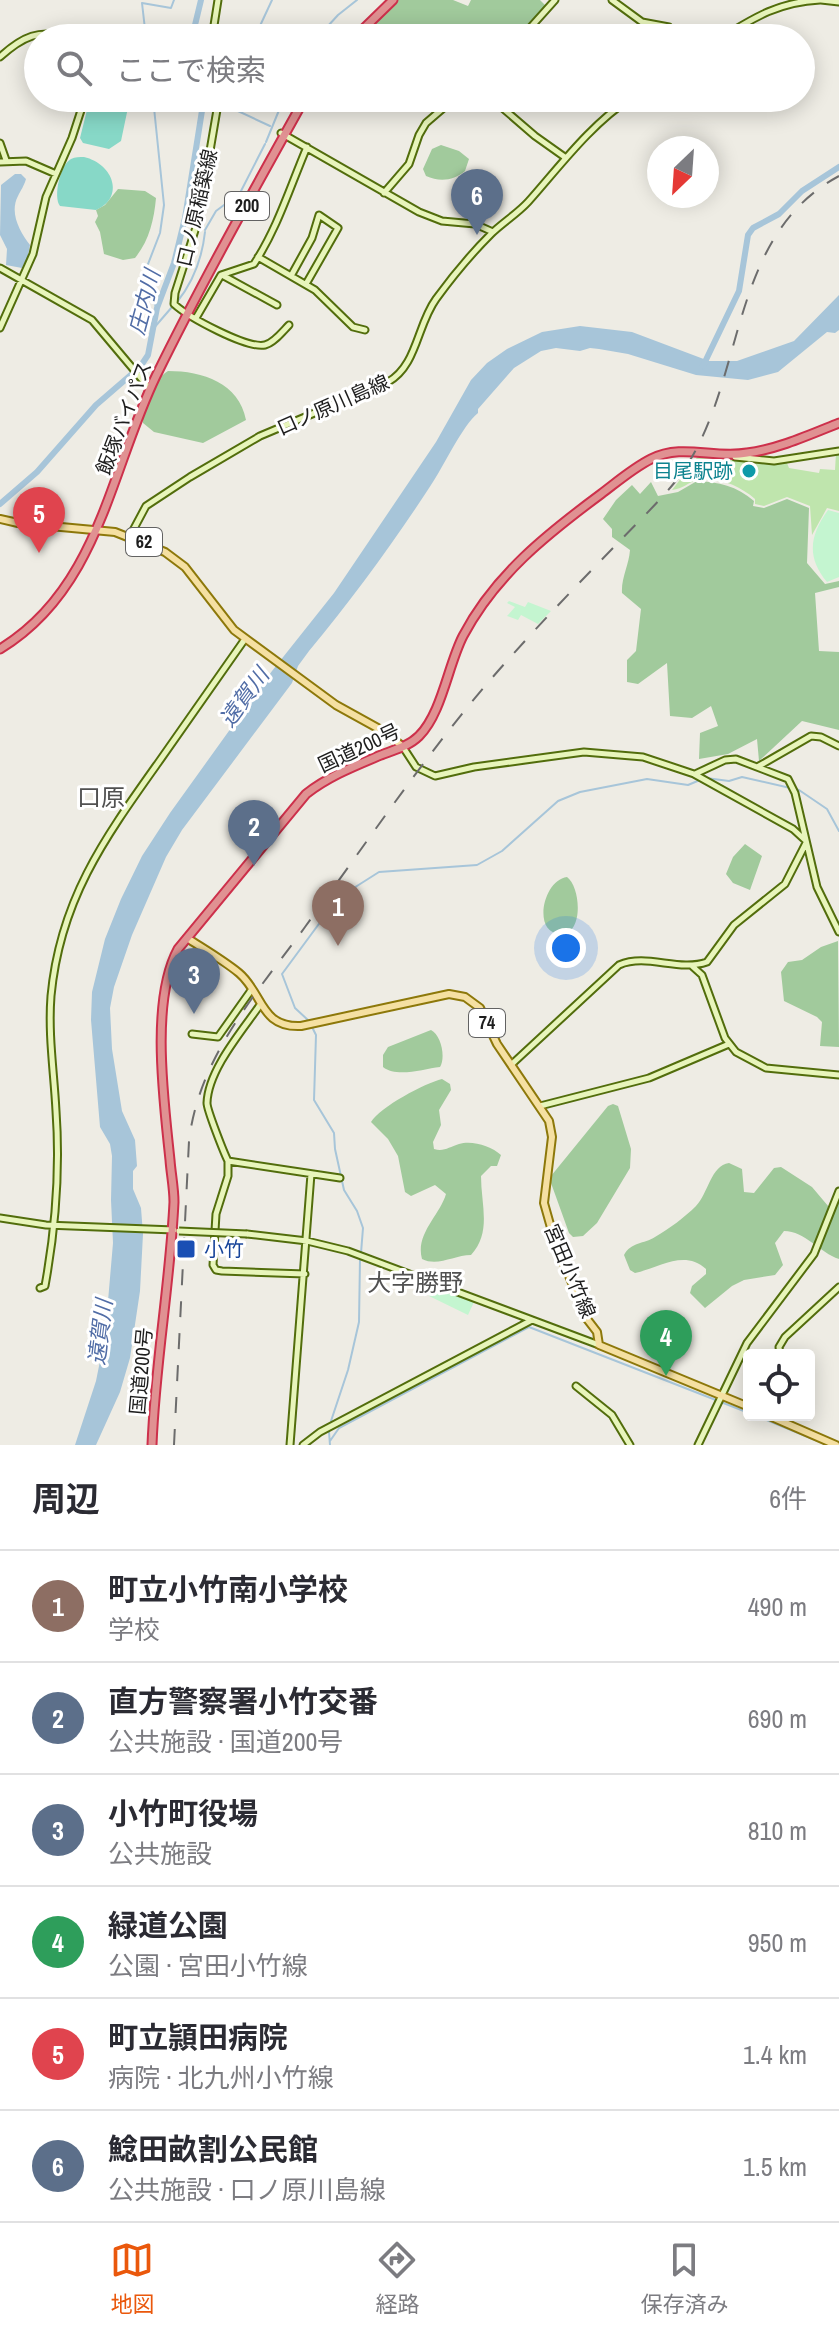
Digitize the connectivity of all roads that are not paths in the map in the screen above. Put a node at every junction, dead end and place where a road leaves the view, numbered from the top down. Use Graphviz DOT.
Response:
graph roads {
  1 [pos="218,0"];
  2 [pos="390,0"];
  3 [pos="555,0"];
  4 [pos="612,0"];
  5 [pos="820,0"];
  6 [pos="839,2"];
  7 [pos="214,24"];
  8 [pos="366,24"];
  9 [pos="534,24"];
  10 [pos="647,24"];
  11 [pos="745,24"];
  12 [pos="24,40"];
  13 [pos="0,57"];
  14 [pos="80,112"];
  15 [pos="217,112"];
  16 [pos="295,112"];
  17 [pos="439,112"];
  18 [pos="507,112"];
  19 [pos="611,112"];
  20 [pos="283,134"];
  21 [pos="0,143"];
  22 [pos="307,147"];
  23 [pos="566,158"];
  24 [pos="3,161"];
  25 [pos="56,174"];
  26 [pos="384,193"];
  27 [pos="493,232"];
  28 [pos="258,257"];
  29 [pos="0,268"];
  30 [pos="221,275"];
  31 [pos="291,276"];
  32 [pos="21,280"];
  33 [pos="306,284"];
  34 [pos="277,305"];
  35 [pos="190,315"];
  36 [pos="289,325"];
  37 [pos="0,328"];
  38 [pos="365,330"];
  39 [pos="145,386"];
  40 [pos="839,423"];
  41 [pos="839,451"];
  42 [pos="722,454"];
  43 [pos="1,519"];
  44 [pos="94,529"];
  45 [pos="130,536"];
  46 [pos="246,640"];
  47 [pos="0,646"];
  48 [pos="402,746"];
  49 [pos="839,746"];
  50 [pos="758,766"];
  51 [pos="694,774"];
  52 [pos="806,841"];
  53 [pos="839,932"];
  54 [pos="187,938"];
  55 [pos="710,960"];
  56 [pos="692,966"];
  57 [pos="703,979"];
  58 [pos="252,989"];
  59 [pos="260,1005"];
  60 [pos="192,1034"];
  61 [pos="729,1044"];
  62 [pos="512,1064"];
  63 [pos="839,1075"];
  64 [pos="540,1106"];
  65 [pos="228,1161"];
  66 [pos="311,1174"];
  67 [pos="340,1178"];
  68 [pos="839,1191"];
  69 [pos="0,1218"];
  70 [pos="55,1225"];
  71 [pos="173,1230"];
  72 [pos="307,1241"];
  73 [pos="305,1274"];
  74 [pos="839,1287"];
  75 [pos="40,1288"];
  76 [pos="533,1320"];
  77 [pos="599,1345"];
  78 [pos="779,1349"];
  79 [pos="576,1386"];
  80 [pos="721,1395"];
  81 [pos="743,1404"];
  82 [pos="781,1421"];
  83 [pos="152,1445"];
  84 [pos="290,1445"];
  85 [pos="303,1445"];
  86 [pos="630,1445"];
  87 [pos="698,1445"];
  88 [pos="836,1445"];
  1 -- 7 [label="street"];
  2 -- 8 [label="highway"];
  3 -- 9 [label="street"];
  4 -- 10 [label="street"];
  5 -- 6 [label="street"];
  5 -- 11 [label="street"];
  12 -- 13 [label="street"];
  14 -- 25 [label="street"];
  15 -- 35 [label="street, 口ノ原稲築線"];
  16 -- 20 [label="highway, 200"];
  17 -- 26 [label="street"];
  18 -- 23 [label="street"];
  19 -- 23 [label="street, 口ノ原川島線"];
  20 -- 22 [label="street"];
  20 -- 35 [label="highway, 200"];
  21 -- 24 [label="street"];
  22 -- 26 [label="street"];
  22 -- 28 [label="street"];
  23 -- 27 [label="street, 口ノ原川島線"];
  24 -- 25 [label="street"];
  25 -- 32 [label="street"];
  26 -- 27 [label="street"];
  27 -- 45 [label="street, 口ノ原川島線"];
  28 -- 30 [label="street"];
  28 -- 31 [label="street"];
  29 -- 32 [label="street"];
  30 -- 34 [label="street"];
  30 -- 35 [label="street"];
  31 -- 33 [label="street"];
  31 -- 33 [label="street"];
  32 -- 37 [label="street"];
  32 -- 39 [label="street"];
  33 -- 38 [label="street"];
  35 -- 36 [label="street"];
  35 -- 39 [label="highway, 200"];
  39 -- 44 [label="highway, 200"];
  40 -- 42 [label="highway, 国道200号"];
  41 -- 42 [label="street"];
  42 -- 48 [label="highway, 国道200号"];
  43 -- 44 [label="main road, 62"];
  44 -- 45 [label="main road, 62"];
  44 -- 47 [label="highway, 200"];
  45 -- 46 [label="main road, 62"];
  46 -- 48 [label="main road, 62"];
  46 -- 70 [label="street"];
  48 -- 51 [label="street"];
  48 -- 54 [label="highway, 国道200号"];
  49 -- 50 [label="street"];
  50 -- 51 [label="street"];
  50 -- 52 [label="street"];
  51 -- 52 [label="street"];
  52 -- 53 [label="street"];
  52 -- 55 [label="street"];
  54 -- 58 [label="main road, 宮田小竹線 / 74"];
  54 -- 71 [label="highway, 国道200号"];
  55 -- 56 [label="street"];
  55 -- 57 [label="street"];
  56 -- 57 [label="street"];
  56 -- 62 [label="street"];
  57 -- 61 [label="street"];
  58 -- 59 [label="main road, 宮田小竹線 / 74"];
  58 -- 60 [label="street"];
  59 -- 62 [label="main road, 宮田小竹線 / 74"];
  59 -- 65 [label="street"];
  61 -- 63 [label="street"];
  61 -- 64 [label="street"];
  62 -- 64 [label="main road, 宮田小竹線 / 74"];
  64 -- 77 [label="main road, 宮田小竹線 / 74"];
  65 -- 66 [label="street"];
  65 -- 73 [label="street"];
  66 -- 67 [label="street"];
  66 -- 72 [label="street"];
  68 -- 80 [label="street"];
  69 -- 70 [label="street"];
  70 -- 71 [label="street"];
  70 -- 75 [label="street"];
  71 -- 72 [label="street, bridge"];
  71 -- 83 [label="highway, 国道200号"];
  72 -- 73 [label="street"];
  72 -- 76 [label="street"];
  73 -- 84 [label="street"];
  74 -- 78 [label="street"];
  76 -- 77 [label="street"];
  76 -- 85 [label="street"];
  77 -- 80 [label="main road, 宮田小竹線"];
  79 -- 86 [label="street"];
  80 -- 81 [label="main road, 宮田小竹線"];
  80 -- 87 [label="street"];
  82 -- 88 [label="main road"];
}
